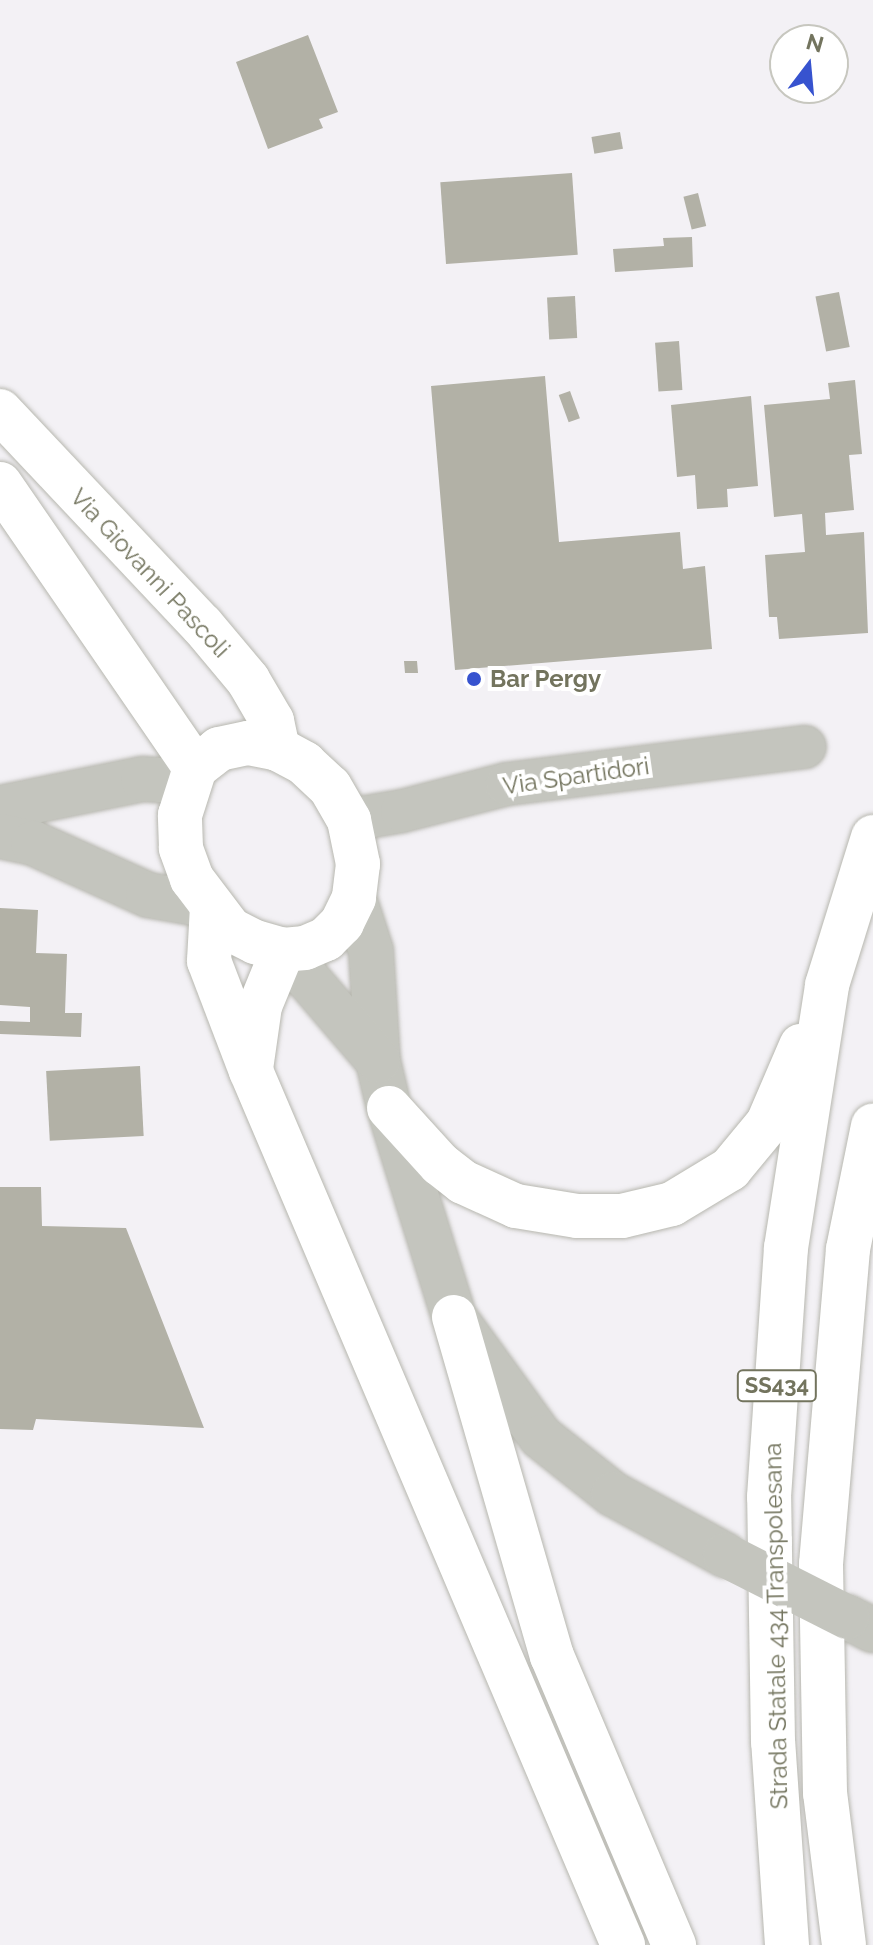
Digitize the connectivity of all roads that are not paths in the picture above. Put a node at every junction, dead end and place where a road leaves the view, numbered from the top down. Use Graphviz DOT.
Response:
graph roads {
  1 [pos="0,411"];
  2 [pos="0,484"];
  3 [pos="805,747"];
  4 [pos="278,749"];
  5 [pos="191,775"];
  6 [pos="0,808"];
  7 [pos="349,820"];
  8 [pos="0,836"];
  9 [pos="873,837"];
  10 [pos="148,895"];
  11 [pos="354,898"];
  12 [pos="212,907"];
  13 [pos="283,950"];
  14 [pos="209,961"];
  15 [pos="827,985"];
  16 [pos="378,1061"];
  17 [pos="251,1071"];
  18 [pos="389,1108"];
  19 [pos="873,1126"];
  20 [pos="873,1167"];
  21 [pos="848,1249"];
  22 [pos="454,1317"];
  23 [pos="860,1624"];
  24 [pos="623,1945"];
  25 [pos="674,1945"];
  26 [pos="787,1945"];
  27 [pos="844,1945"];
  1 -- 4 [label="main road, Via Giovanni Pascoli"];
  2 -- 5 [label="main road"];
  3 -- 7 [label="street, Via Spartidori"];
  4 -- 5 [label="main road"];
  4 -- 7 [label="main road"];
  5 -- 6 [label="street"];
  5 -- 12 [label="main road"];
  7 -- 11 [label="main road"];
  8 -- 10 [label="street"];
  9 -- 15 [label="main road, Strada Statale 434 Transpolesana / SS434"];
  10 -- 12 [label="street"];
  10 -- 14 [label="street"];
  11 -- 13 [label="main road"];
  11 -- 16 [label="street"];
  12 -- 13 [label="main road"];
  12 -- 14 [label="main road"];
  13 -- 16 [label="street"];
  13 -- 17 [label="main road"];
  14 -- 17 [label="main road"];
  15 -- 18 [label="main road"];
  15 -- 26 [label="main road, Strada Statale 434 Transpolesana / SS434"];
  16 -- 18 [label="street"];
  17 -- 24 [label="main road"];
  18 -- 22 [label="street"];
  19 -- 21 [label="main road, Strada Statale 434 Transpolesana"];
  20 -- 21 [label="main road"];
  21 -- 27 [label="main road, Strada Statale 434 Transpolesana"];
  22 -- 23 [label="street, bridge"];
  22 -- 25 [label="main road"];
}
